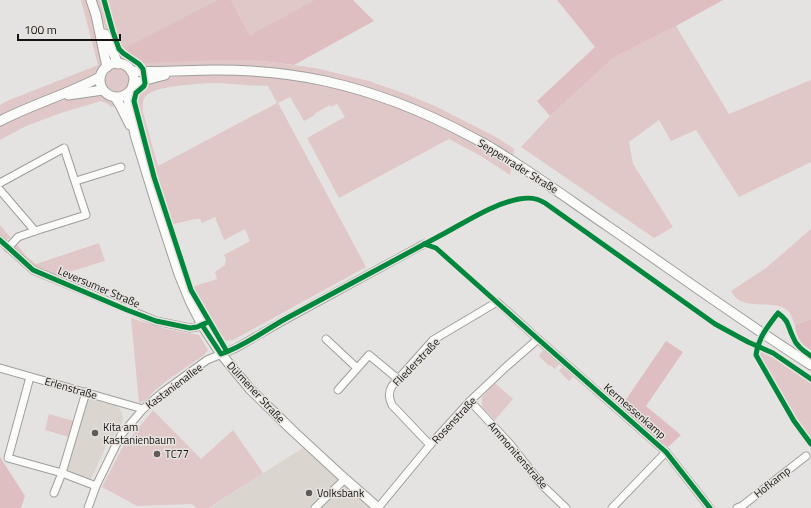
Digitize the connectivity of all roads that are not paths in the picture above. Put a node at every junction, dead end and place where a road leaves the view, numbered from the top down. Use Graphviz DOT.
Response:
graph roads {
  1 [pos="91,0"];
  2 [pos="96,15"];
  3 [pos="118,64"];
  4 [pos="107,67"];
  5 [pos="184,70"];
  6 [pos="131,71"];
  7 [pos="100,77"];
  8 [pos="133,84"];
  9 [pos="103,90"];
  10 [pos="127,94"];
  11 [pos="115,97"];
  12 [pos="47,99"];
  13 [pos="0,121"];
  14 [pos="135,135"];
  15 [pos="121,167"];
  16 [pos="76,182"];
  17 [pos="0,183"];
  18 [pos="0,190"];
  19 [pos="35,231"];
  20 [pos="0,240"];
  21 [pos="424,244"];
  22 [pos="8,248"];
  23 [pos="202,325"];
  24 [pos="326,339"];
  25 [pos="538,339"];
  26 [pos="221,354"];
  27 [pos="811,365"];
  28 [pos="0,368"];
  29 [pos="357,368"];
  30 [pos="30,377"];
  31 [pos="398,379"];
  32 [pos="338,390"];
  33 [pos="86,392"];
  34 [pos="470,401"];
  35 [pos="143,409"];
  36 [pos="430,445"];
  37 [pos="666,452"];
  38 [pos="806,456"];
  39 [pos="62,473"];
  40 [pos="345,479"];
  41 [pos="96,486"];
  42 [pos="54,493"];
  43 [pos="88,508"];
  44 [pos="315,508"];
  45 [pos="378,508"];
  46 [pos="566,508"];
  47 [pos="612,508"];
  48 [pos="710,508"];
  49 [pos="737,508"];
  1 -- 2 [label="main road"];
  2 -- 3 [label="main road"];
  2 -- 4 [label="main road"];
  3 -- 4 [label="main road"];
  3 -- 6 [label="main road"];
  4 -- 7 [label="main road"];
  5 -- 6 [label="main road, Seppenrader Straße"];
  5 -- 8 [label="main road, Seppenrader Straße"];
  5 -- 27 [label="main road, Seppenrader Straße"];
  6 -- 8 [label="main road"];
  7 -- 9 [label="main road"];
  7 -- 12 [label="main road"];
  8 -- 10 [label="main road"];
  9 -- 11 [label="main road"];
  9 -- 12 [label="main road"];
  10 -- 11 [label="main road"];
  10 -- 14 [label="main road, Dülmener Straße"];
  11 -- 14 [label="main road, Dülmener Straße"];
  12 -- 13 [label="main road"];
  14 -- 23 [label="main road, Dülmener Straße"];
  15 -- 16 [label="street"];
  16 -- 17 [label="street"];
  16 -- 19 [label="street"];
  18 -- 19 [label="street"];
  19 -- 22 [label="street"];
  20 -- 22 [label="street, Leversumer Straße"];
  21 -- 26 [label="street, Kastanienallee"];
  22 -- 23 [label="street, Leversumer Straße"];
  23 -- 26 [label="main road, Dülmener Straße"];
  24 -- 29 [label="street"];
  25 -- 31 [label="street, Fliederstraße"];
  25 -- 34 [label="street, Rosenstraße"];
  25 -- 37 [label="street, Kermessenkamp"];
  26 -- 35 [label="street, Kastanienallee"];
  26 -- 40 [label="main road, Dülmener Straße"];
  28 -- 30 [label="street, Erlenstraße"];
  29 -- 31 [label="street"];
  29 -- 32 [label="street"];
  30 -- 33 [label="street, Erlenstraße"];
  30 -- 39 [label="street"];
  31 -- 36 [label="street, Fliederstraße"];
  33 -- 35 [label="street, Erlenstraße"];
  33 -- 39 [label="street"];
  34 -- 36 [label="street, Rosenstraße"];
  34 -- 46 [label="street, Ammonitenstraße"];
  35 -- 41 [label="street, Kastanienallee"];
  36 -- 45 [label="street, Rosenstraße"];
  37 -- 47 [label="street"];
  37 -- 48 [label="street, Kermessenkamp"];
  38 -- 49 [label="street, Hofkamp"];
  39 -- 41 [label="street"];
  39 -- 42 [label="street"];
  40 -- 44 [label="street"];
  40 -- 45 [label="main road, Dülmener Straße"];
  41 -- 43 [label="street, Kastanienallee"];
}
